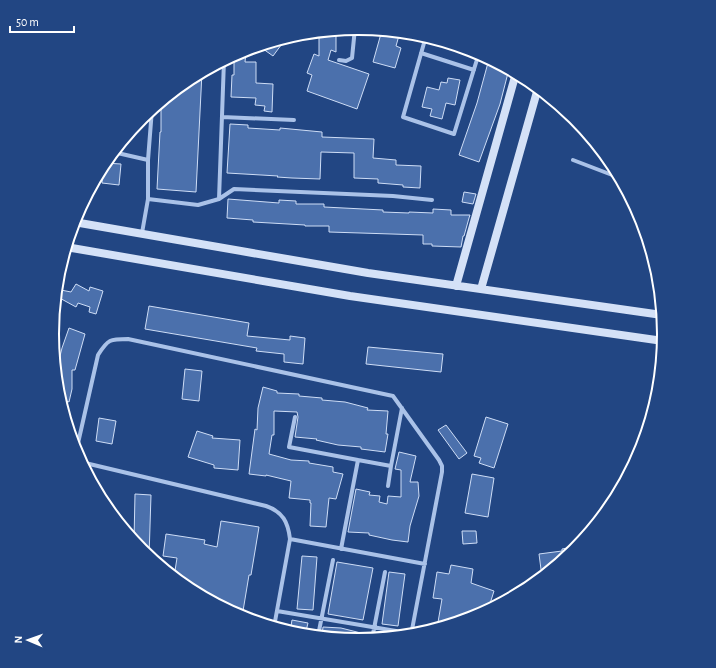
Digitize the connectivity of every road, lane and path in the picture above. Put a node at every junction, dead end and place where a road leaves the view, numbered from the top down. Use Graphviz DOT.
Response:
graph roads {
  1 [pos="354,35"];
  2 [pos="424,43"];
  3 [pos="421,53"];
  4 [pos="339,60"];
  5 [pos="477,60"];
  6 [pos="224,67"];
  7 [pos="474,70"];
  8 [pos="514,79"];
  9 [pos="536,94"];
  10 [pos="222,116"];
  11 [pos="151,119"];
  12 [pos="294,120"];
  13 [pos="120,154"];
  14 [pos="148,160"];
  15 [pos="573,160"];
  16 [pos="611,174"];
  17 [pos="148,199"];
  18 [pos="219,199"];
  19 [pos="432,200"];
  20 [pos="81,223"];
  21 [pos="142,233"];
  22 [pos="72,248"];
  23 [pos="456,286"];
  24 [pos="481,289"];
  25 [pos="656,314"];
  26 [pos="657,340"];
  27 [pos="402,408"];
  28 [pos="295,417"];
  29 [pos="79,440"];
  30 [pos="358,460"];
  31 [pos="89,464"];
  32 [pos="391,466"];
  33 [pos="388,486"];
  34 [pos="290,539"];
  35 [pos="341,549"];
  36 [pos="334,560"];
  37 [pos="426,564"];
  38 [pos="385,572"];
  39 [pos="277,611"];
  40 [pos="322,618"];
  41 [pos="275,621"];
  42 [pos="374,627"];
  43 [pos="413,628"];
  44 [pos="319,630"];
  45 [pos="393,630"];
  46 [pos="373,632"];
  1 -- 4 [label="street"];
  2 -- 3 [label="street"];
  3 -- 7 [label="street"];
  3 -- 7 [label="street"];
  5 -- 7 [label="street"];
  6 -- 10 [label="street"];
  8 -- 23 [label="street"];
  9 -- 24 [label="street"];
  10 -- 12 [label="street"];
  10 -- 18 [label="street"];
  11 -- 14 [label="street"];
  13 -- 14 [label="street"];
  14 -- 17 [label="street"];
  15 -- 16 [label="street"];
  17 -- 18 [label="street"];
  17 -- 21 [label="street"];
  18 -- 19 [label="street"];
  20 -- 21 [label="street"];
  21 -- 23 [label="street"];
  22 -- 26 [label="street"];
  23 -- 24 [label="street"];
  24 -- 25 [label="street"];
  27 -- 29 [label="street"];
  27 -- 32 [label="street"];
  27 -- 37 [label="street"];
  28 -- 30 [label="street"];
  30 -- 32 [label="street"];
  30 -- 35 [label="street"];
  31 -- 34 [label="street"];
  32 -- 33 [label="street"];
  34 -- 35 [label="street"];
  34 -- 39 [label="street"];
  35 -- 37 [label="street"];
  36 -- 40 [label="street"];
  37 -- 43 [label="street"];
  38 -- 42 [label="street"];
  39 -- 40 [label="street"];
  39 -- 41 [label="street"];
  40 -- 42 [label="street"];
  40 -- 44 [label="street"];
  42 -- 45 [label="street"];
  42 -- 46 [label="street"];
}
